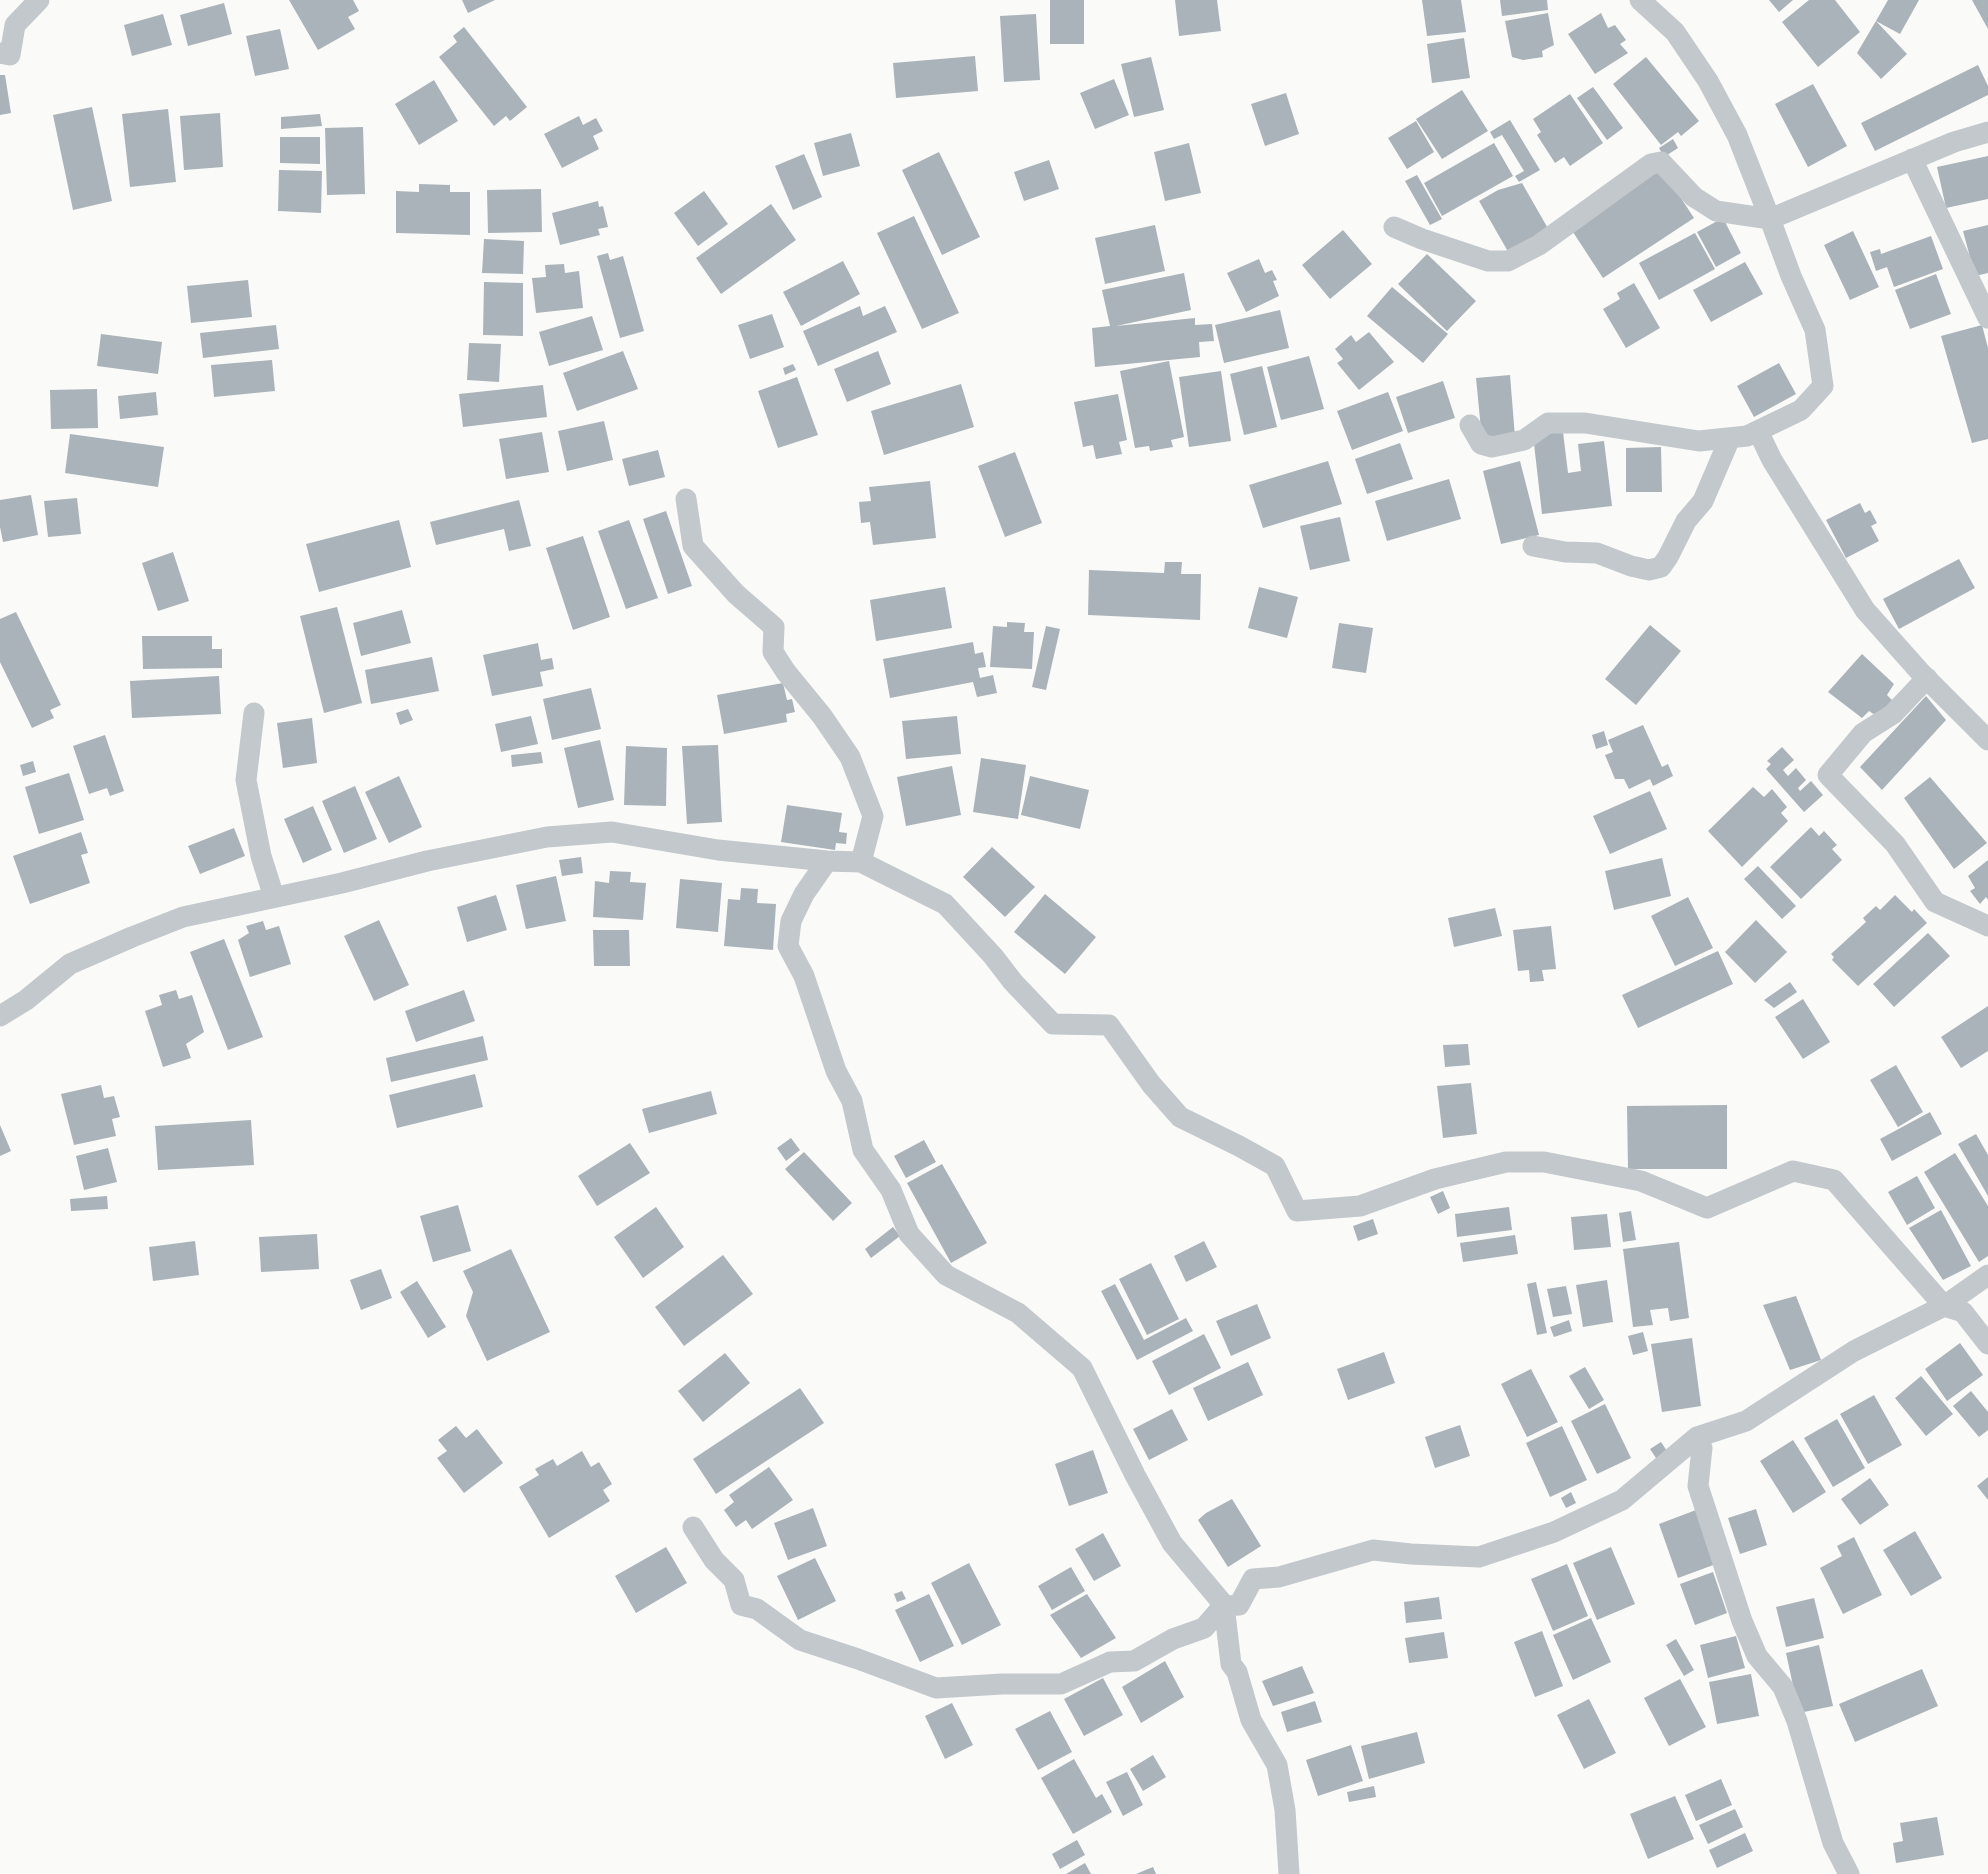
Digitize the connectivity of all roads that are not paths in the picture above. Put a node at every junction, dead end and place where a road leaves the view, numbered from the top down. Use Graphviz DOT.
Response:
graph roads {
  1 [pos="39,0"];
  2 [pos="1640,0"];
  3 [pos="0,53"];
  4 [pos="1988,132"];
  5 [pos="1912,159"];
  6 [pos="1770,219"];
  7 [pos="1394,226"];
  8 [pos="1988,318"];
  9 [pos="1470,425"];
  10 [pos="1758,431"];
  11 [pos="1730,438"];
  12 [pos="686,500"];
  13 [pos="1533,546"];
  14 [pos="1926,678"];
  15 [pos="254,713"];
  16 [pos="1988,740"];
  17 [pos="827,861"];
  18 [pos="861,862"];
  19 [pos="274,897"];
  20 [pos="1988,926"];
  21 [pos="0,1016"];
  22 [pos="1988,1275"];
  23 [pos="1944,1306"];
  24 [pos="1988,1344"];
  25 [pos="1697,1437"];
  26 [pos="693,1527"];
  27 [pos="1224,1605"];
  28 [pos="1289,1874"];
  29 [pos="1849,1874"];
  1 -- 3 [label="street"];
  2 -- 6 [label="street"];
  4 -- 5 [label="street"];
  5 -- 6 [label="street"];
  5 -- 8 [label="street"];
  6 -- 7 [label="street"];
  6 -- 10 [label="street"];
  9 -- 11 [label="street"];
  10 -- 11 [label="street"];
  10 -- 14 [label="street"];
  11 -- 13 [label="street"];
  12 -- 18 [label="street"];
  14 -- 16 [label="street"];
  14 -- 20 [label="street"];
  15 -- 19 [label="street"];
  17 -- 18 [label="street"];
  17 -- 19 [label="street"];
  17 -- 27 [label="street"];
  18 -- 23 [label="street"];
  19 -- 21 [label="street"];
  22 -- 23 [label="street"];
  23 -- 24 [label="street"];
  23 -- 25 [label="street"];
  25 -- 27 [label="street"];
  25 -- 29 [label="street"];
  26 -- 27 [label="street"];
  27 -- 28 [label="street"];
}
